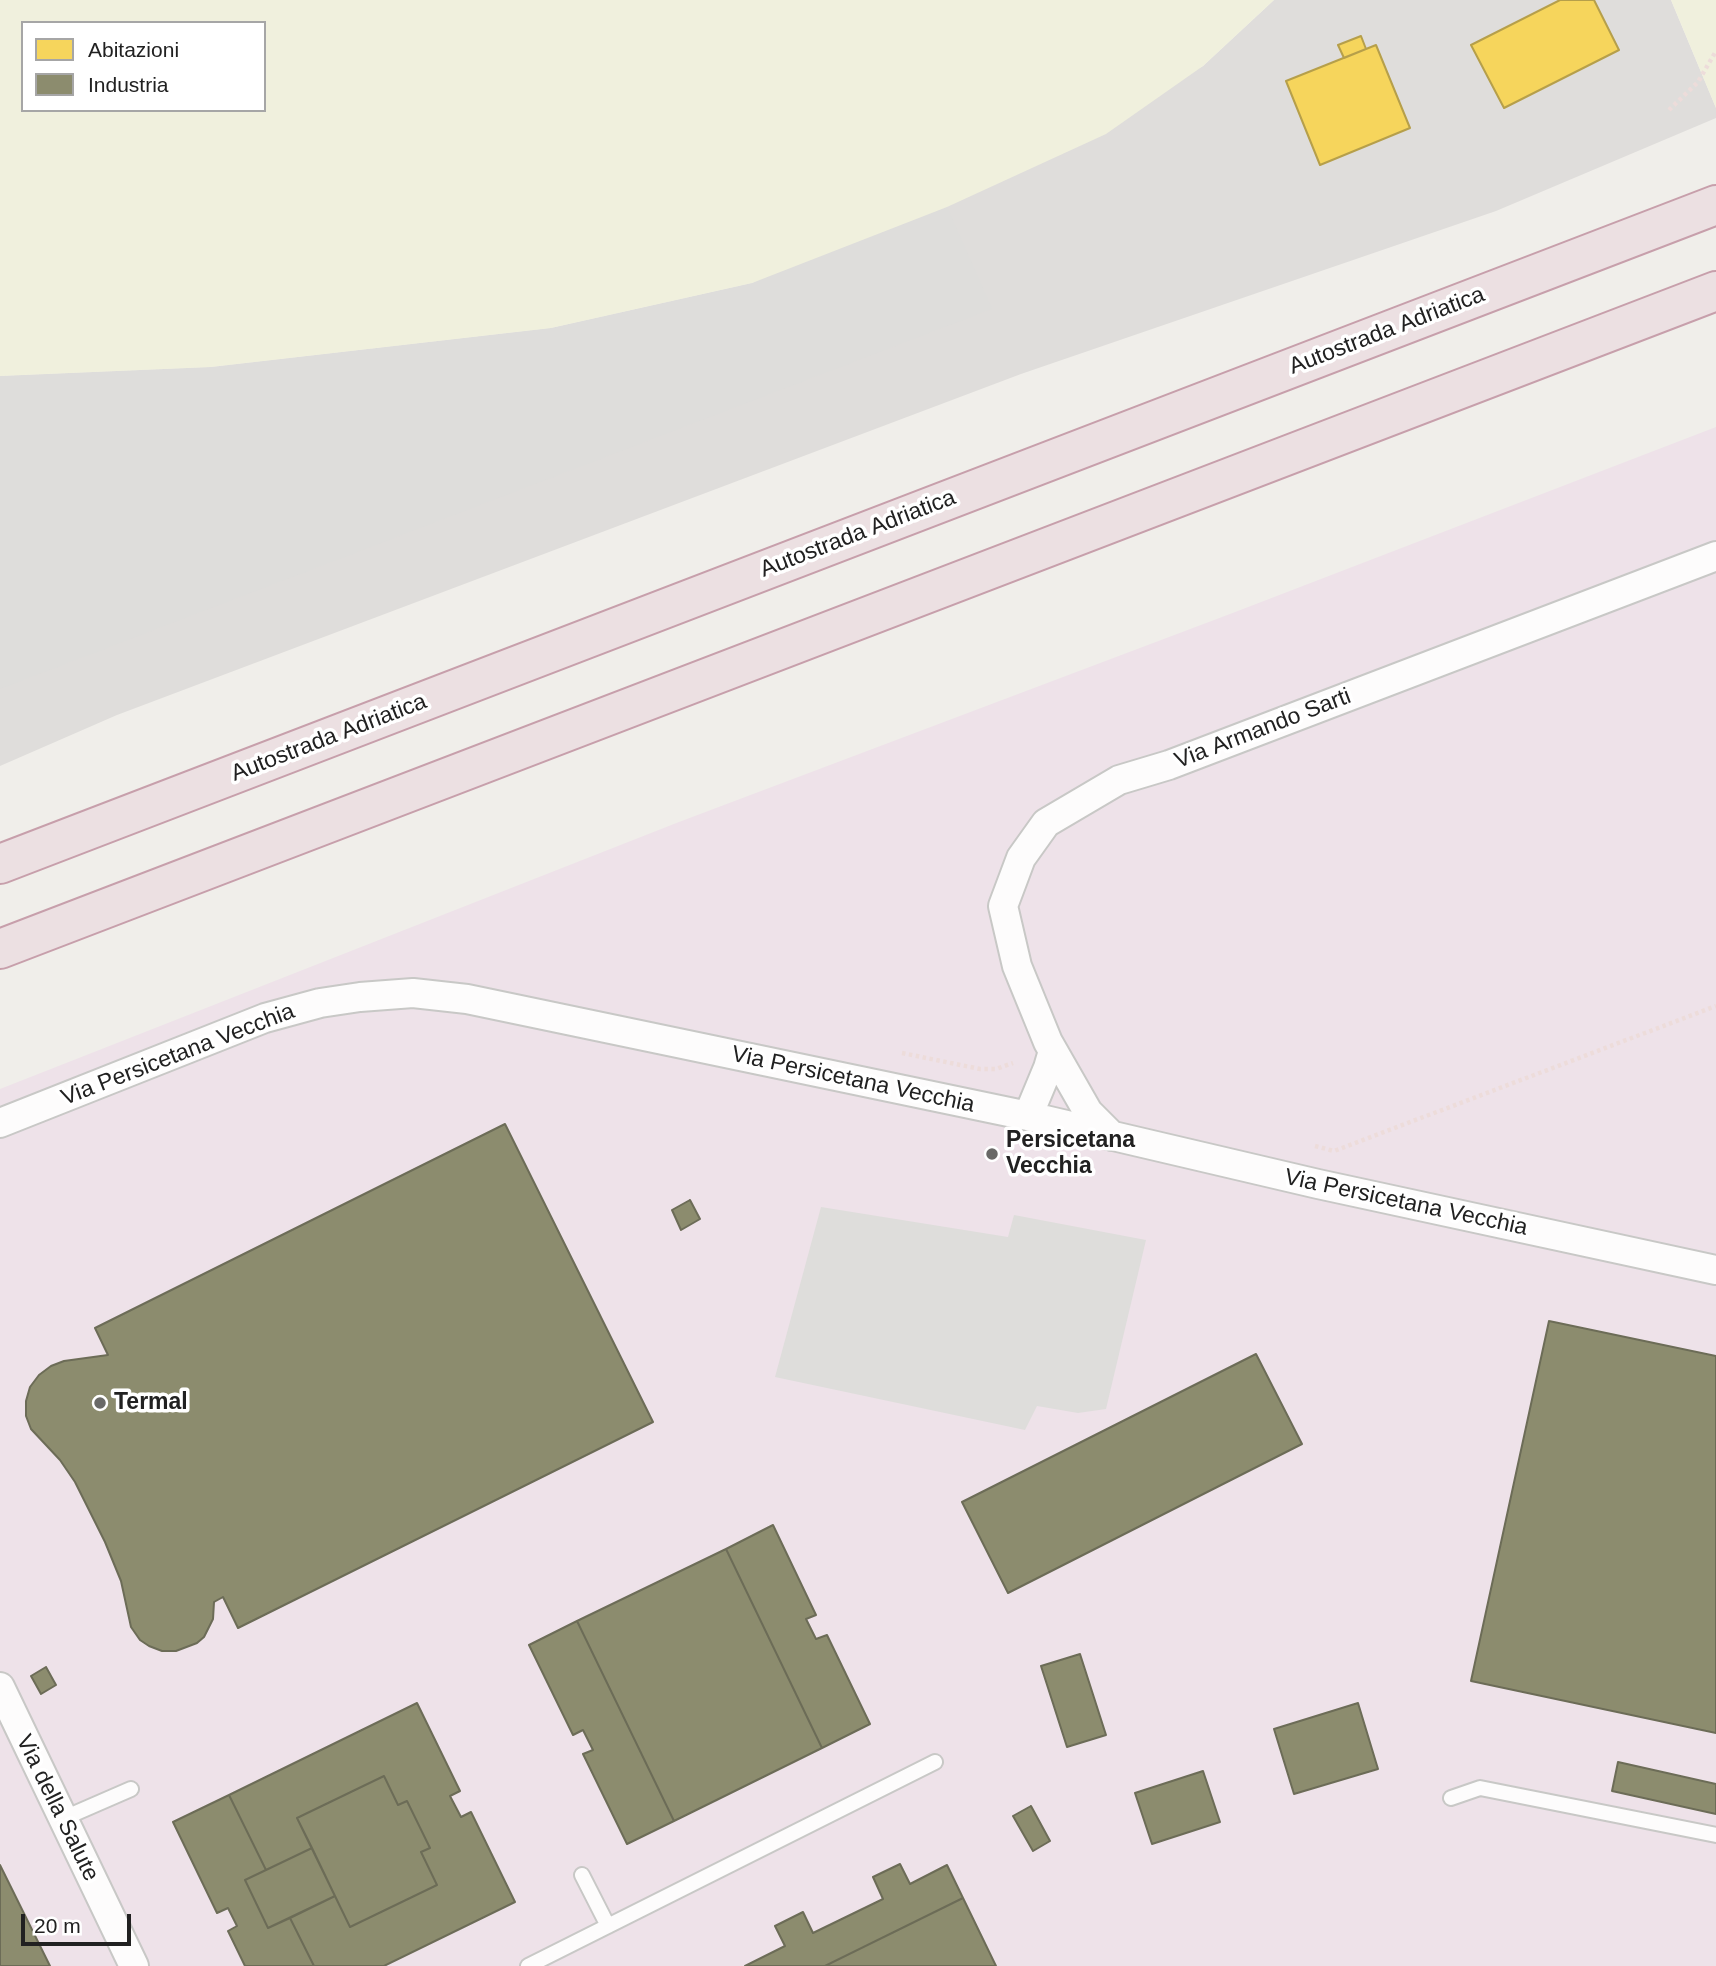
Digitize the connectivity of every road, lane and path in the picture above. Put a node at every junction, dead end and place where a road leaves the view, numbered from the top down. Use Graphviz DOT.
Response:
graph roads {
  1 [pos="1716,51"];
  2 [pos="1669,110"];
  3 [pos="1716,205"];
  4 [pos="1716,291"];
  5 [pos="1716,556"];
  6 [pos="0,864"];
  7 [pos="0,948"];
  8 [pos="1716,1006"];
  9 [pos="1053,1051"];
  10 [pos="1028,1116"];
  11 [pos="0,1123"];
  12 [pos="1112,1136"];
  13 [pos="1307,1145"];
  14 [pos="1716,1270"];
  15 [pos="0,1686"];
  16 [pos="935,1762"];
  17 [pos="131,1789"];
  18 [pos="1451,1798"];
  19 [pos="62,1819"];
  20 [pos="1716,1835"];
  21 [pos="582,1875"];
  22 [pos="608,1926"];
  23 [pos="134,1966"];
  24 [pos="528,1966"];
  1 -- 2 [label="path"];
  3 -- 6 [label="highway, Autostrada Adriatica"];
  4 -- 7 [label="highway"];
  5 -- 9 [label="street, Via Armando Sarti"];
  8 -- 13 [label="path"];
  9 -- 10 [label="street"];
  9 -- 12 [label="street, Via Armando Sarti"];
  10 -- 11 [label="street, Via Persicetana Vecchia"];
  10 -- 12 [label="street, Via Persicetana Vecchia"];
  12 -- 14 [label="street, Via Persicetana Vecchia"];
  15 -- 19 [label="street, Via della Salute"];
  16 -- 22 [label="lane"];
  17 -- 19 [label="lane"];
  18 -- 20 [label="lane"];
  19 -- 23 [label="street, Via della Salute"];
  21 -- 22 [label="lane"];
  22 -- 24 [label="lane"];
}
